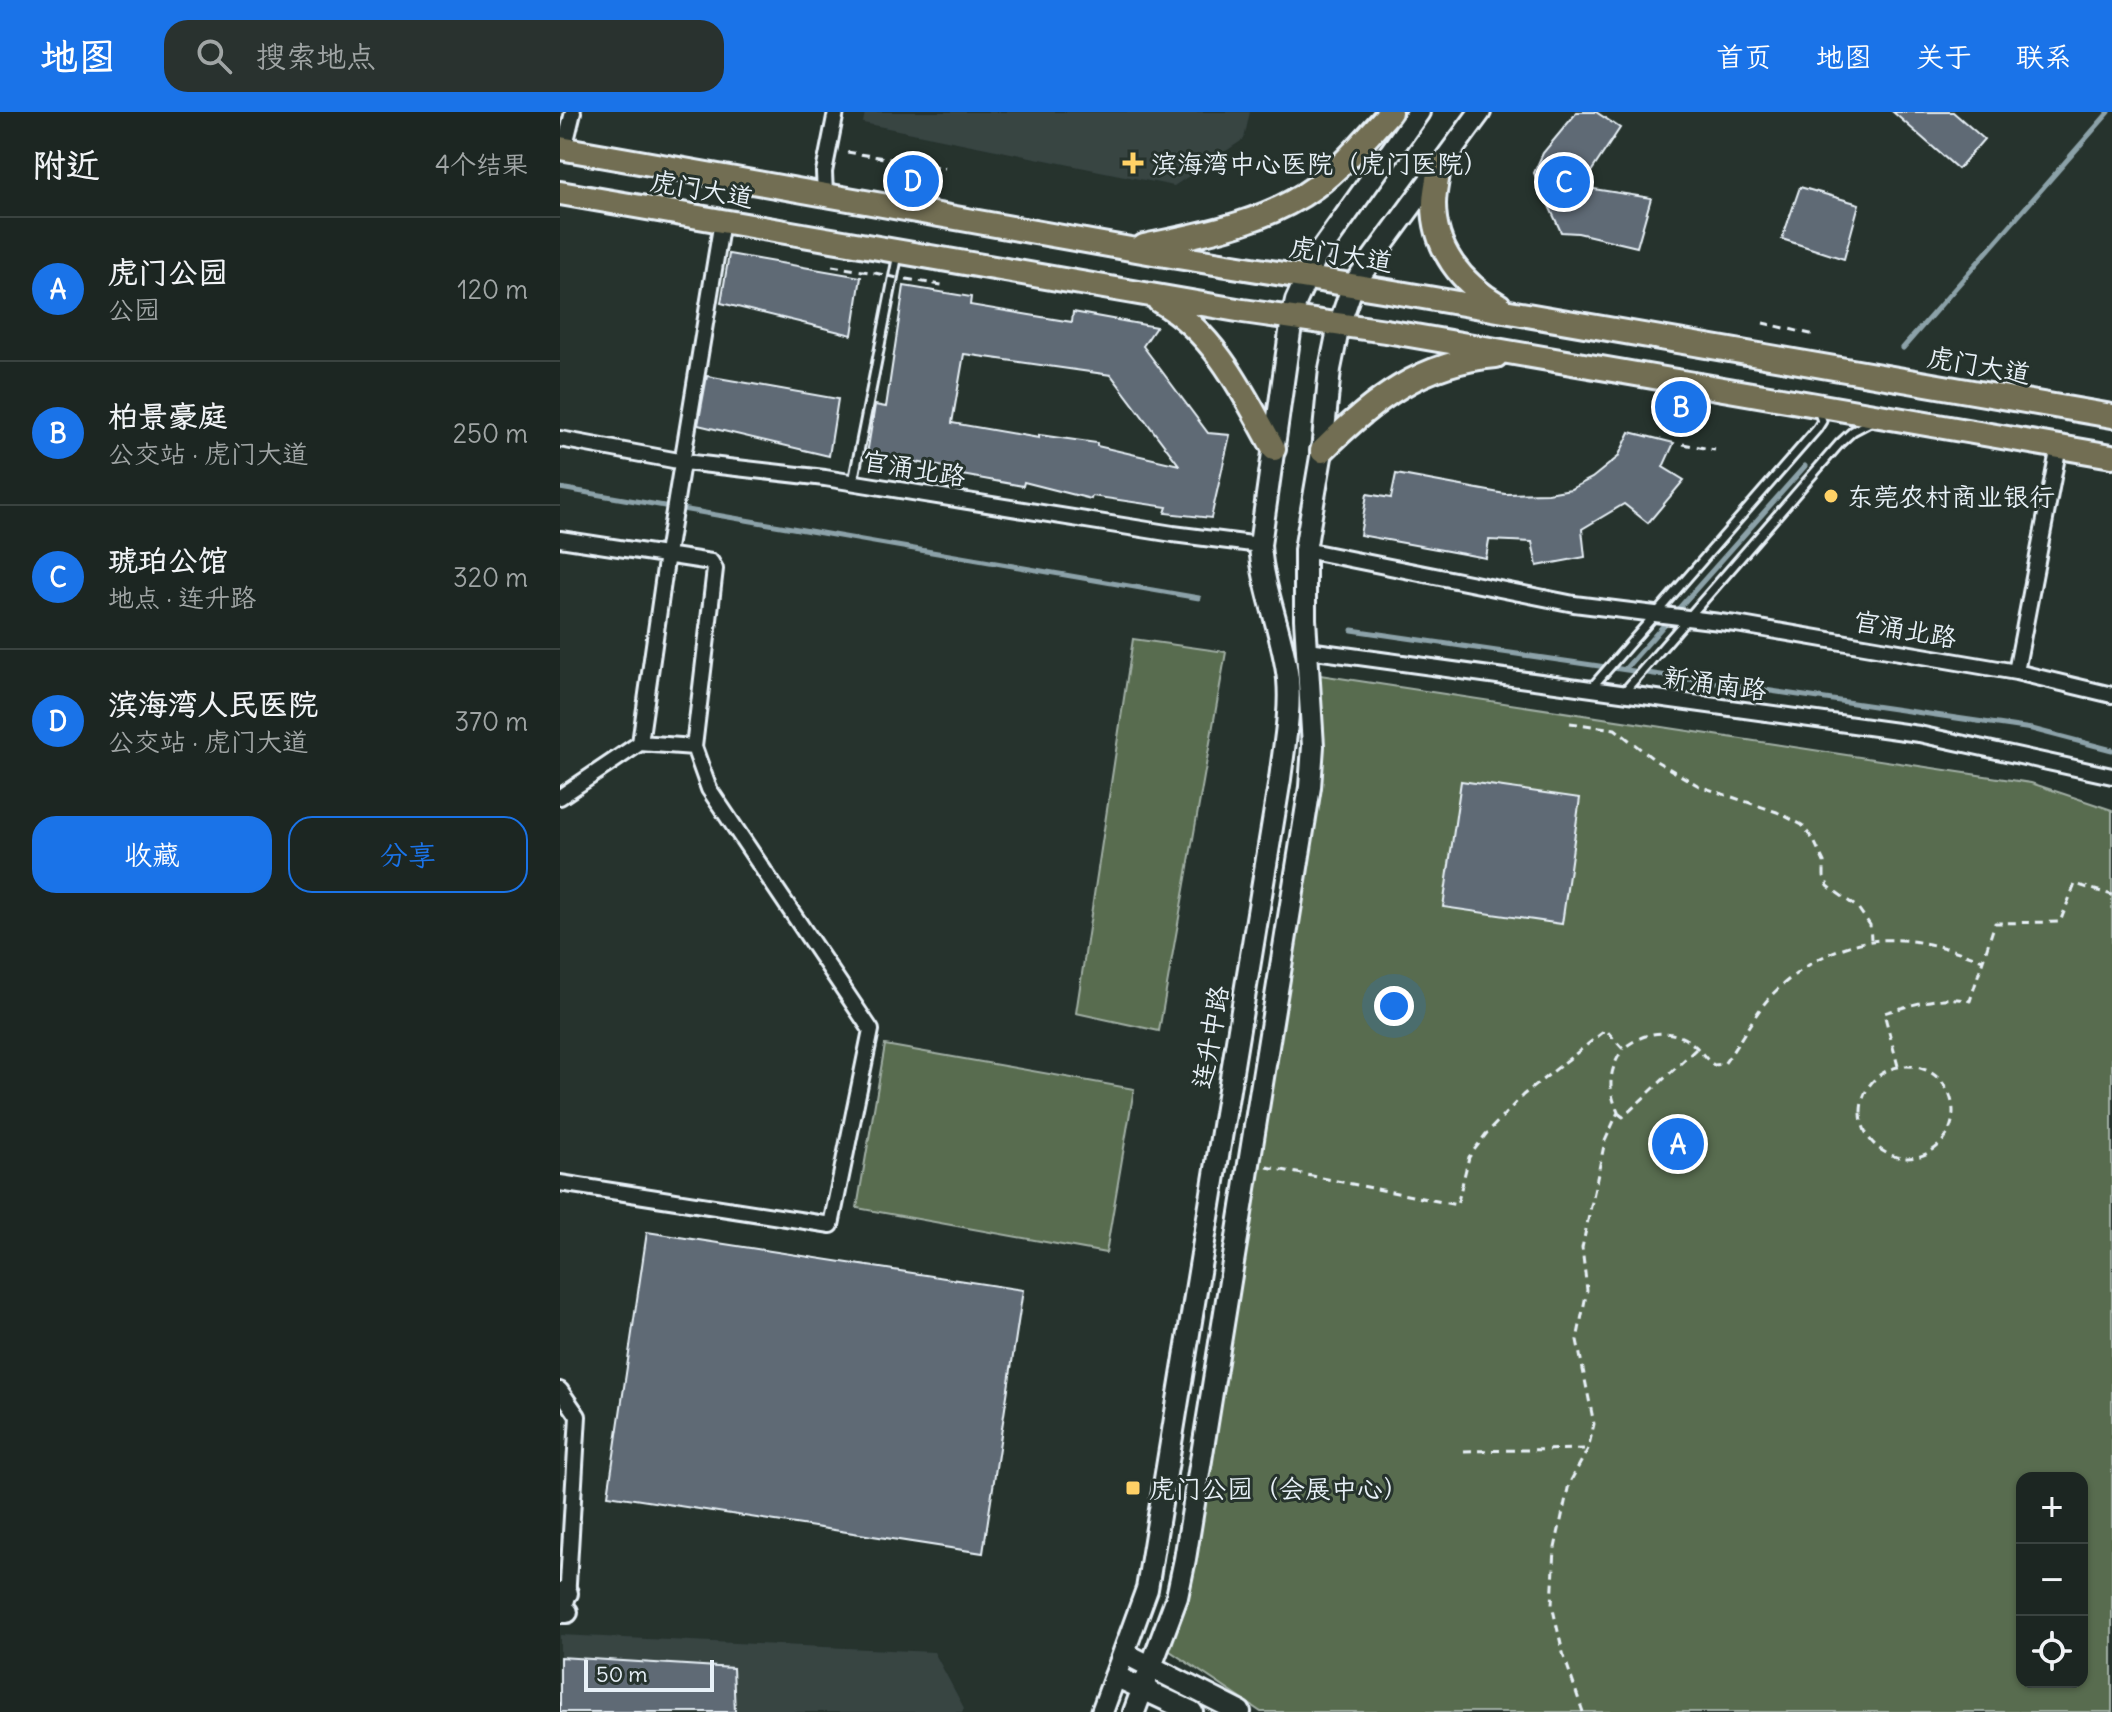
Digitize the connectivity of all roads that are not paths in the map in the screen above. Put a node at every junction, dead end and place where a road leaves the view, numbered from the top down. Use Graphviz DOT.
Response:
graph roads {
  1 [pos="573,112"];
  2 [pos="836,112"];
  3 [pos="1390,112"];
  4 [pos="1419,112"];
  5 [pos="1480,112"];
  6 [pos="562,148"];
  7 [pos="1439,166"];
  8 [pos="560,193"];
  9 [pos="825,195"];
  10 [pos="722,221"];
  11 [pos="1128,249"];
  12 [pos="898,252"];
  13 [pos="1305,277"];
  14 [pos="1353,285"];
  15 [pos="1147,295"];
  16 [pos="1514,313"];
  17 [pos="1292,318"];
  18 [pos="1339,325"];
  19 [pos="1521,354"];
  20 [pos="1811,404"];
  21 [pos="2112,416"];
  22 [pos="1887,417"];
  23 [pos="560,439"];
  24 [pos="2059,446"];
  25 [pos="1274,449"];
  26 [pos="1322,451"];
  27 [pos="2112,456"];
  28 [pos="684,462"];
  29 [pos="853,482"];
  30 [pos="560,539"];
  31 [pos="1260,545"];
  32 [pos="1305,550"];
  33 [pos="667,554"];
  34 [pos="1657,614"];
  35 [pos="1688,617"];
  36 [pos="1308,650"];
  37 [pos="2016,672"];
  38 [pos="1589,690"];
  39 [pos="1622,694"];
  40 [pos="2112,695"];
  41 [pos="640,743"];
  42 [pos="694,747"];
  43 [pos="2112,776"];
  44 [pos="560,797"];
  45 [pos="560,1183"];
  46 [pos="560,1390"];
  47 [pos="563,1602"];
  48 [pos="1124,1653"];
  49 [pos="1151,1665"];
  50 [pos="1115,1676"];
  51 [pos="1143,1688"];
  52 [pos="1102,1712"];
  53 [pos="1134,1712"];
  54 [pos="1192,1712"];
  55 [pos="1240,1712"];
  1 -- 6 [label="street"];
  2 -- 9 [label="street"];
  3 -- 11 [label="main road"];
  4 -- 13 [label="main road, 连升中路"];
  5 -- 7 [label="main road"];
  6 -- 9 [label="main road, 虎门大道"];
  7 -- 14 [label="main road"];
  7 -- 16 [label="main road"];
  8 -- 10 [label="main road, 虎门大道"];
  9 -- 11 [label="main road, 虎门大道"];
  10 -- 12 [label="main road, 虎门大道"];
  10 -- 28 [label="street"];
  11 -- 13 [label="main road, 虎门大道"];
  12 -- 15 [label="main road, 虎门大道"];
  12 -- 29 [label="lane"];
  13 -- 14 [label="main road, 虎门大道"];
  13 -- 17 [label="main road, 连升中路"];
  14 -- 16 [label="main road, 虎门大道"];
  14 -- 18 [label="main road"];
  15 -- 17 [label="main road, 虎门大道"];
  15 -- 25 [label="main road"];
  16 -- 21 [label="main road, 虎门大道"];
  17 -- 18 [label="main road, 虎门大道"];
  17 -- 25 [label="main road, 连升中路"];
  18 -- 19 [label="main road, 虎门大道"];
  18 -- 26 [label="main road"];
  19 -- 20 [label="main road, 虎门大道"];
  19 -- 26 [label="main road"];
  20 -- 22 [label="main road, 虎门大道"];
  20 -- 34 [label="lane"];
  22 -- 24 [label="main road, 虎门大道"];
  22 -- 35 [label="lane"];
  23 -- 28 [label="street, 官涌北路"];
  24 -- 27 [label="main road, 虎门大道"];
  24 -- 37 [label="street"];
  25 -- 31 [label="main road, 连升中路"];
  26 -- 32 [label="main road"];
  28 -- 29 [label="street, 官涌北路"];
  28 -- 33 [label="street"];
  29 -- 31 [label="street, 官涌北路"];
  30 -- 33 [label="street"];
  31 -- 48 [label="main road, 连升中路"];
  32 -- 34 [label="street"];
  32 -- 36 [label="main road"];
  33 -- 41 [label="street"];
  33 -- 42 [label="street"];
  34 -- 35 [label="street, 官涌北路"];
  34 -- 38 [label="lane"];
  35 -- 37 [label="street, 官涌北路"];
  35 -- 39 [label="lane"];
  36 -- 38 [label="street, 新涌南路"];
  36 -- 49 [label="main road"];
  37 -- 40 [label="street, 官涌北路"];
  38 -- 39 [label="street, 新涌南路"];
  39 -- 43 [label="street, 新涌南路"];
  41 -- 42 [label="street"];
  41 -- 44 [label="street"];
  42 -- 45 [label="street"];
  46 -- 47 [label="street"];
  48 -- 49 [label="main road"];
  48 -- 50 [label="main road, 连升中路"];
  49 -- 51 [label="main road"];
  49 -- 55 [label="main road"];
  50 -- 51 [label="main road"];
  50 -- 52 [label="main road, 连升中路"];
  51 -- 53 [label="main road"];
  51 -- 54 [label="main road"];
}
